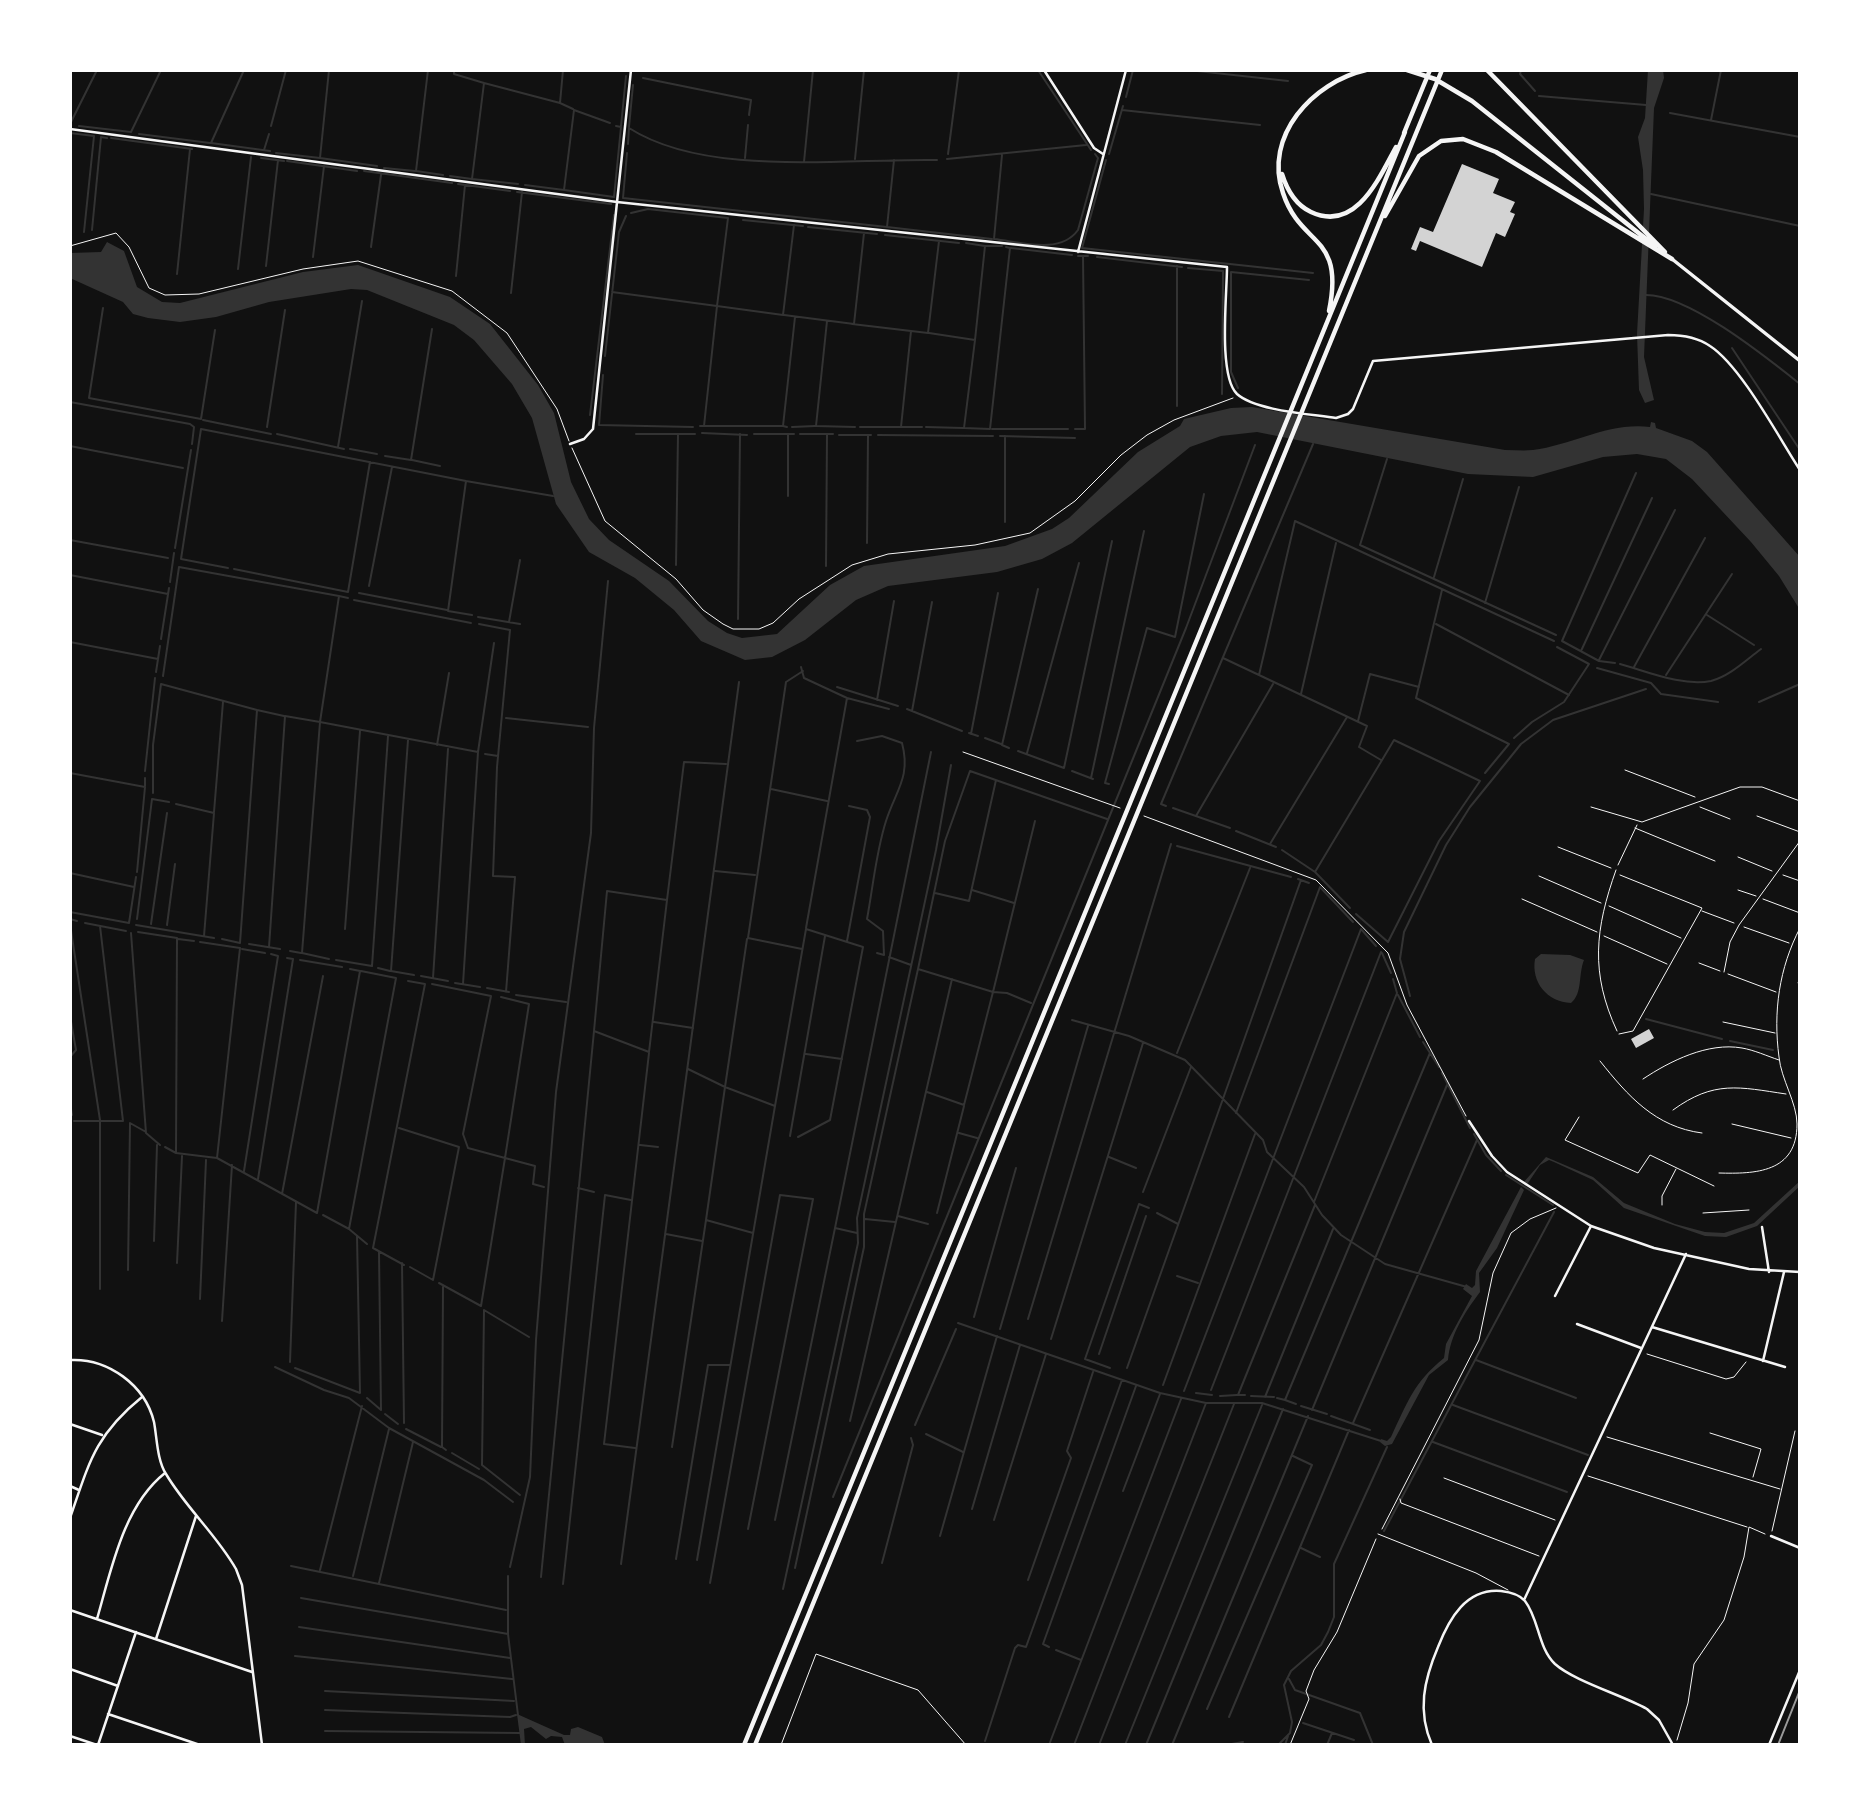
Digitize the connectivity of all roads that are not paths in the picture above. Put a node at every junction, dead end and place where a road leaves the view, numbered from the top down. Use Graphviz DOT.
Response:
graph roads {
  1 [pos="631,70"];
  2 [pos="1044,70"];
  3 [pos="1126,70"];
  4 [pos="1366,70"];
  5 [pos="1408,70"];
  6 [pos="1430,70"];
  7 [pos="1442,70"];
  8 [pos="1487,70"];
  9 [pos="70,130"];
  10 [pos="1405,132"];
  11 [pos="1103,155"];
  12 [pos="1280,160"];
  13 [pos="617,202"];
  14 [pos="1636,235"];
  15 [pos="1371,244"];
  16 [pos="1655,246"];
  17 [pos="1078,252"];
  18 [pos="1672,260"];
  19 [pos="1327,322"];
  20 [pos="1800,361"];
  21 [pos="570,444"];
  22 [pos="1800,470"];
  23 [pos="1800,801"];
  24 [pos="1591,807"];
  25 [pos="1800,841"];
  26 [pos="1616,871"];
  27 [pos="1724,972"];
  28 [pos="1617,1031"];
  29 [pos="1469,1121"];
  30 [pos="1591,1226"];
  31 [pos="1762,1227"];
  32 [pos="1686,1254"];
  33 [pos="1769,1272"];
  34 [pos="1784,1272"];
  35 [pos="1800,1272"];
  36 [pos="1555,1296"];
  37 [pos="1577,1324"];
  38 [pos="1652,1327"];
  39 [pos="1640,1350"];
  40 [pos="70,1360"];
  41 [pos="1763,1361"];
  42 [pos="1785,1367"];
  43 [pos="142,1397"];
  44 [pos="70,1424"];
  45 [pos="102,1435"];
  46 [pos="165,1473"];
  47 [pos="70,1486"];
  48 [pos="79,1490"];
  49 [pos="196,1516"];
  50 [pos="70,1518"];
  51 [pos="1378,1534"];
  52 [pos="1771,1536"];
  53 [pos="1800,1548"];
  54 [pos="1509,1592"];
  55 [pos="1524,1600"];
  56 [pos="70,1610"];
  57 [pos="97,1619"];
  58 [pos="136,1632"];
  59 [pos="156,1639"];
  60 [pos="70,1669"];
  61 [pos="1800,1670"];
  62 [pos="252,1672"];
  63 [pos="118,1686"];
  64 [pos="108,1714"];
  65 [pos="70,1736"];
  66 [pos="98,1745"];
  67 [pos="200,1745"];
  68 [pos="262,1745"];
  69 [pos="744,1745"];
  70 [pos="755,1745"];
  71 [pos="781,1745"];
  72 [pos="965,1745"];
  73 [pos="1432,1745"];
  74 [pos="1674,1745"];
  75 [pos="1769,1745"];
  1 -- 13 [label="street"];
  2 -- 11 [label="street"];
  3 -- 11 [label="street"];
  4 -- 12 [label="highway"];
  5 -- 14 [label="highway"];
  6 -- 10 [label="highway"];
  7 -- 15 [label="highway"];
  8 -- 16 [label="highway"];
  9 -- 13 [label="street"];
  10 -- 12 [label="highway"];
  10 -- 19 [label="highway"];
  11 -- 17 [label="street"];
  12 -- 19 [label="highway"];
  13 -- 17 [label="street"];
  13 -- 21 [label="street"];
  14 -- 15 [label="highway"];
  14 -- 16 [label="highway"];
  15 -- 70 [label="highway"];
  16 -- 18 [label="highway"];
  17 -- 22 [label="street"];
  18 -- 20 [label="highway"];
  19 -- 69 [label="highway"];
  23 -- 24 [label="lane"];
  25 -- 27 [label="lane"];
  26 -- 28 [label="lane"];
  29 -- 30 [label="street"];
  30 -- 32 [label="street"];
  30 -- 36 [label="street"];
  31 -- 33 [label="street"];
  32 -- 33 [label="street"];
  32 -- 38 [label="street"];
  33 -- 34 [label="street"];
  34 -- 35 [label="street"];
  34 -- 41 [label="street"];
  37 -- 39 [label="street"];
  38 -- 39 [label="street"];
  38 -- 41 [label="street"];
  39 -- 55 [label="street"];
  40 -- 43 [label="street"];
  41 -- 42 [label="street"];
  43 -- 45 [label="street"];
  43 -- 46 [label="street"];
  44 -- 45 [label="street"];
  45 -- 48 [label="street"];
  46 -- 49 [label="street"];
  46 -- 57 [label="street"];
  47 -- 48 [label="street"];
  48 -- 50 [label="street"];
  49 -- 59 [label="street"];
  49 -- 62 [label="street"];
  51 -- 54 [label="lane"];
  52 -- 53 [label="street"];
  54 -- 55 [label="street"];
  54 -- 73 [label="street"];
  55 -- 74 [label="street"];
  56 -- 57 [label="street"];
  57 -- 58 [label="street"];
  58 -- 59 [label="street"];
  58 -- 63 [label="street"];
  59 -- 62 [label="street"];
  60 -- 63 [label="street"];
  61 -- 75 [label="street"];
  62 -- 68 [label="street"];
  63 -- 64 [label="street"];
  64 -- 66 [label="street"];
  64 -- 67 [label="street"];
  65 -- 66 [label="street"];
  71 -- 72 [label="lane"];
}
